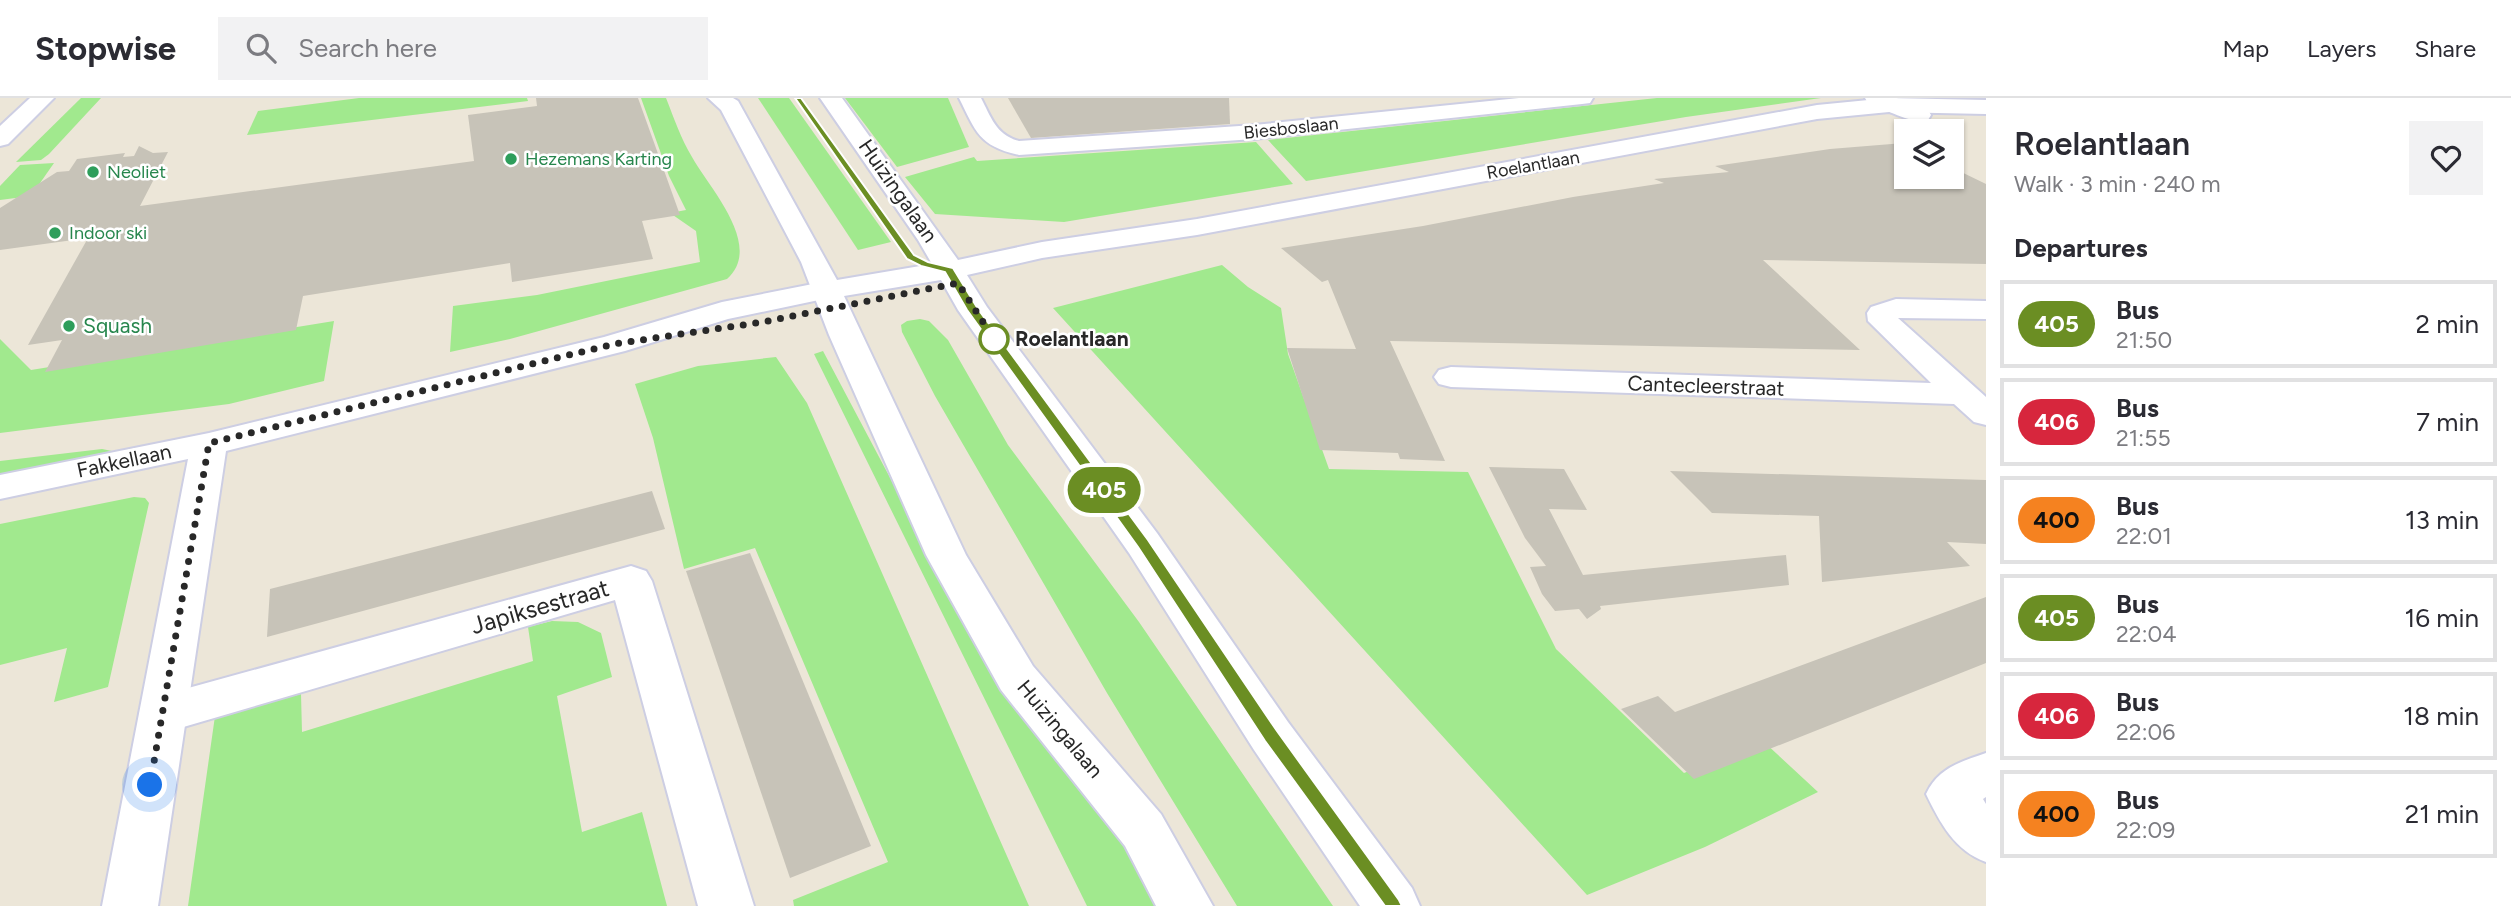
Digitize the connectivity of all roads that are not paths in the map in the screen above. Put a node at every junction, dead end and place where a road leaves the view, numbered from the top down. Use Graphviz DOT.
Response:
graph roads {
  1 [pos="43,98"];
  2 [pos="719,98"];
  3 [pos="831,98"];
  4 [pos="970,98"];
  5 [pos="1582,98"];
  6 [pos="1899,104"];
  7 [pos="1986,107"];
  8 [pos="1986,116"];
  9 [pos="1787,120"];
  10 [pos="0,139"];
  11 [pos="953,276"];
  12 [pos="831,299"];
  13 [pos="1986,310"];
  14 [pos="1451,377"];
  15 [pos="1974,405"];
  16 [pos="209,443"];
  17 [pos="0,486"];
  18 [pos="163,714"];
  19 [pos="1986,774"];
  20 [pos="1986,839"];
  21 [pos="130,906"];
  22 [pos="726,906"];
  23 [pos="1185,906"];
  24 [pos="1392,906"];
  1 -- 10 [label="main road"];
  2 -- 12 [label="main road, Huizingalaan"];
  3 -- 11 [label="main road, Huizingalaan"];
  4 -- 5 [label="main road, Biesboslaan"];
  6 -- 7 [label="main road, Roelantlaan"];
  6 -- 8 [label="main road, Roelantlaan"];
  6 -- 9 [label="main road, Roelantlaan"];
  6 -- 9 [label="main road, Roelantlaan"];
  9 -- 11 [label="main road, Roelantlaan"];
  11 -- 12 [label="main road, Roelantlaan"];
  11 -- 24 [label="main road, Huizingalaan"];
  12 -- 16 [label="main road, Fakkellaan"];
  12 -- 23 [label="main road, Huizingalaan"];
  13 -- 15 [label="main road"];
  14 -- 15 [label="main road, Cantecleerstraat"];
  16 -- 17 [label="main road, Fakkellaan"];
  16 -- 18 [label="main road"];
  18 -- 21 [label="main road"];
  18 -- 22 [label="main road, Japiksestraat"];
  19 -- 20 [label="main road"];
}
